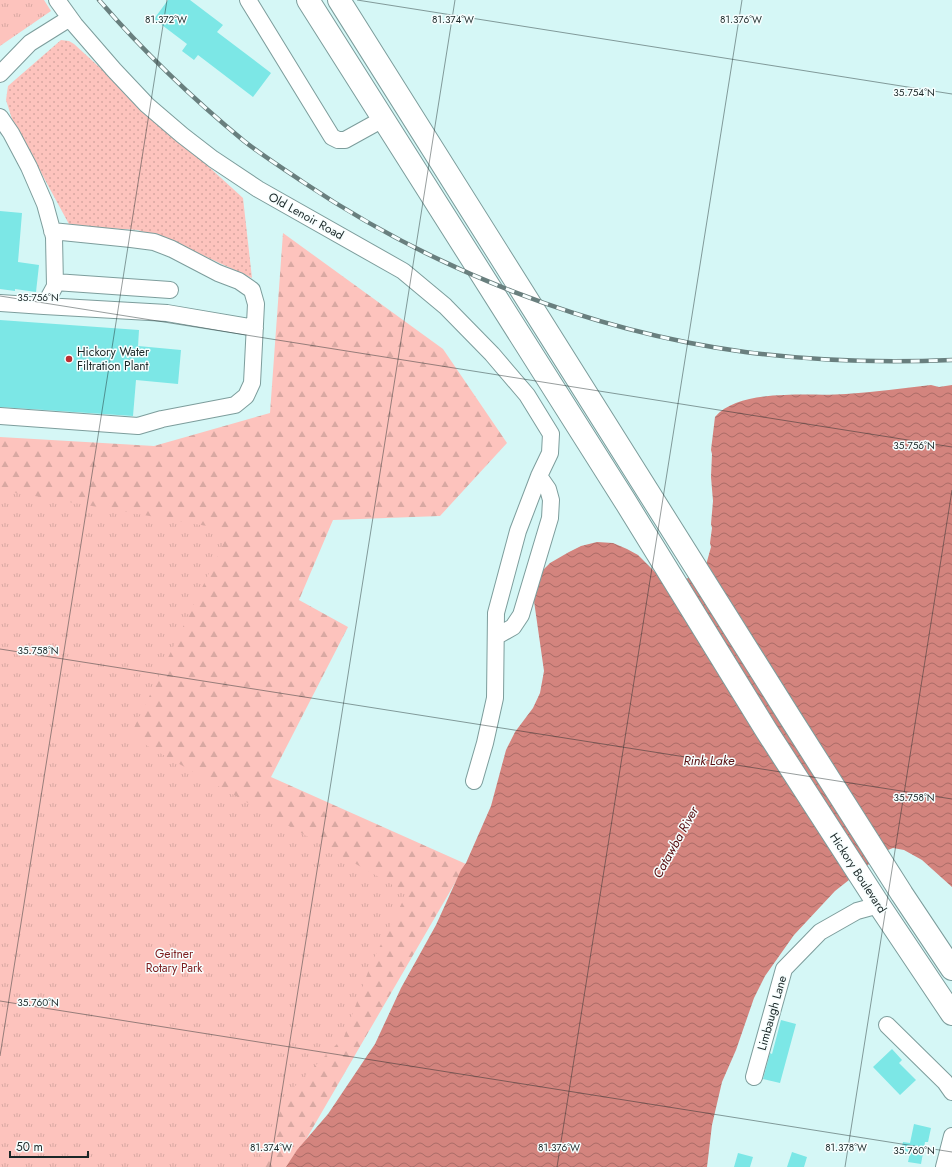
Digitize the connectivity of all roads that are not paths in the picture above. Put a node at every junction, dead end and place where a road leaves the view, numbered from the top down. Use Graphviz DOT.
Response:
graph roads {
  1 [pos="57,0"];
  2 [pos="248,0"];
  3 [pos="308,0"];
  4 [pos="339,0"];
  5 [pos="70,18"];
  6 [pos="0,74"];
  7 [pos="0,116"];
  8 [pos="383,119"];
  9 [pos="52,231"];
  10 [pos="55,282"];
  11 [pos="170,290"];
  12 [pos="0,302"];
  13 [pos="44,306"];
  14 [pos="255,328"];
  15 [pos="0,416"];
  16 [pos="539,476"];
  17 [pos="497,636"];
  18 [pos="474,781"];
  19 [pos="875,899"];
  20 [pos="950,962"];
  21 [pos="952,1014"];
  22 [pos="887,1024"];
  23 [pos="754,1077"];
  24 [pos="952,1092"];
  25 [pos="952,1136"];
  26 [pos="944,1167"];
  1 -- 5 [label="street, Old Lenoir Road"];
  2 -- 8 [label="street"];
  3 -- 8 [label="highway, Hickory Boulevard"];
  4 -- 20 [label="highway"];
  5 -- 6 [label="street"];
  5 -- 16 [label="street, Old Lenoir Road"];
  7 -- 9 [label="street"];
  8 -- 19 [label="highway, Hickory Boulevard"];
  9 -- 10 [label="street"];
  9 -- 14 [label="street"];
  10 -- 11 [label="street"];
  10 -- 13 [label="street"];
  12 -- 13 [label="street"];
  13 -- 14 [label="street"];
  14 -- 15 [label="street"];
  16 -- 17 [label="street"];
  16 -- 17 [label="street"];
  17 -- 18 [label="street"];
  19 -- 21 [label="highway, Hickory Boulevard"];
  19 -- 23 [label="street, Limbaugh Lane"];
  22 -- 24 [label="street"];
  25 -- 26 [label="street"];
}
